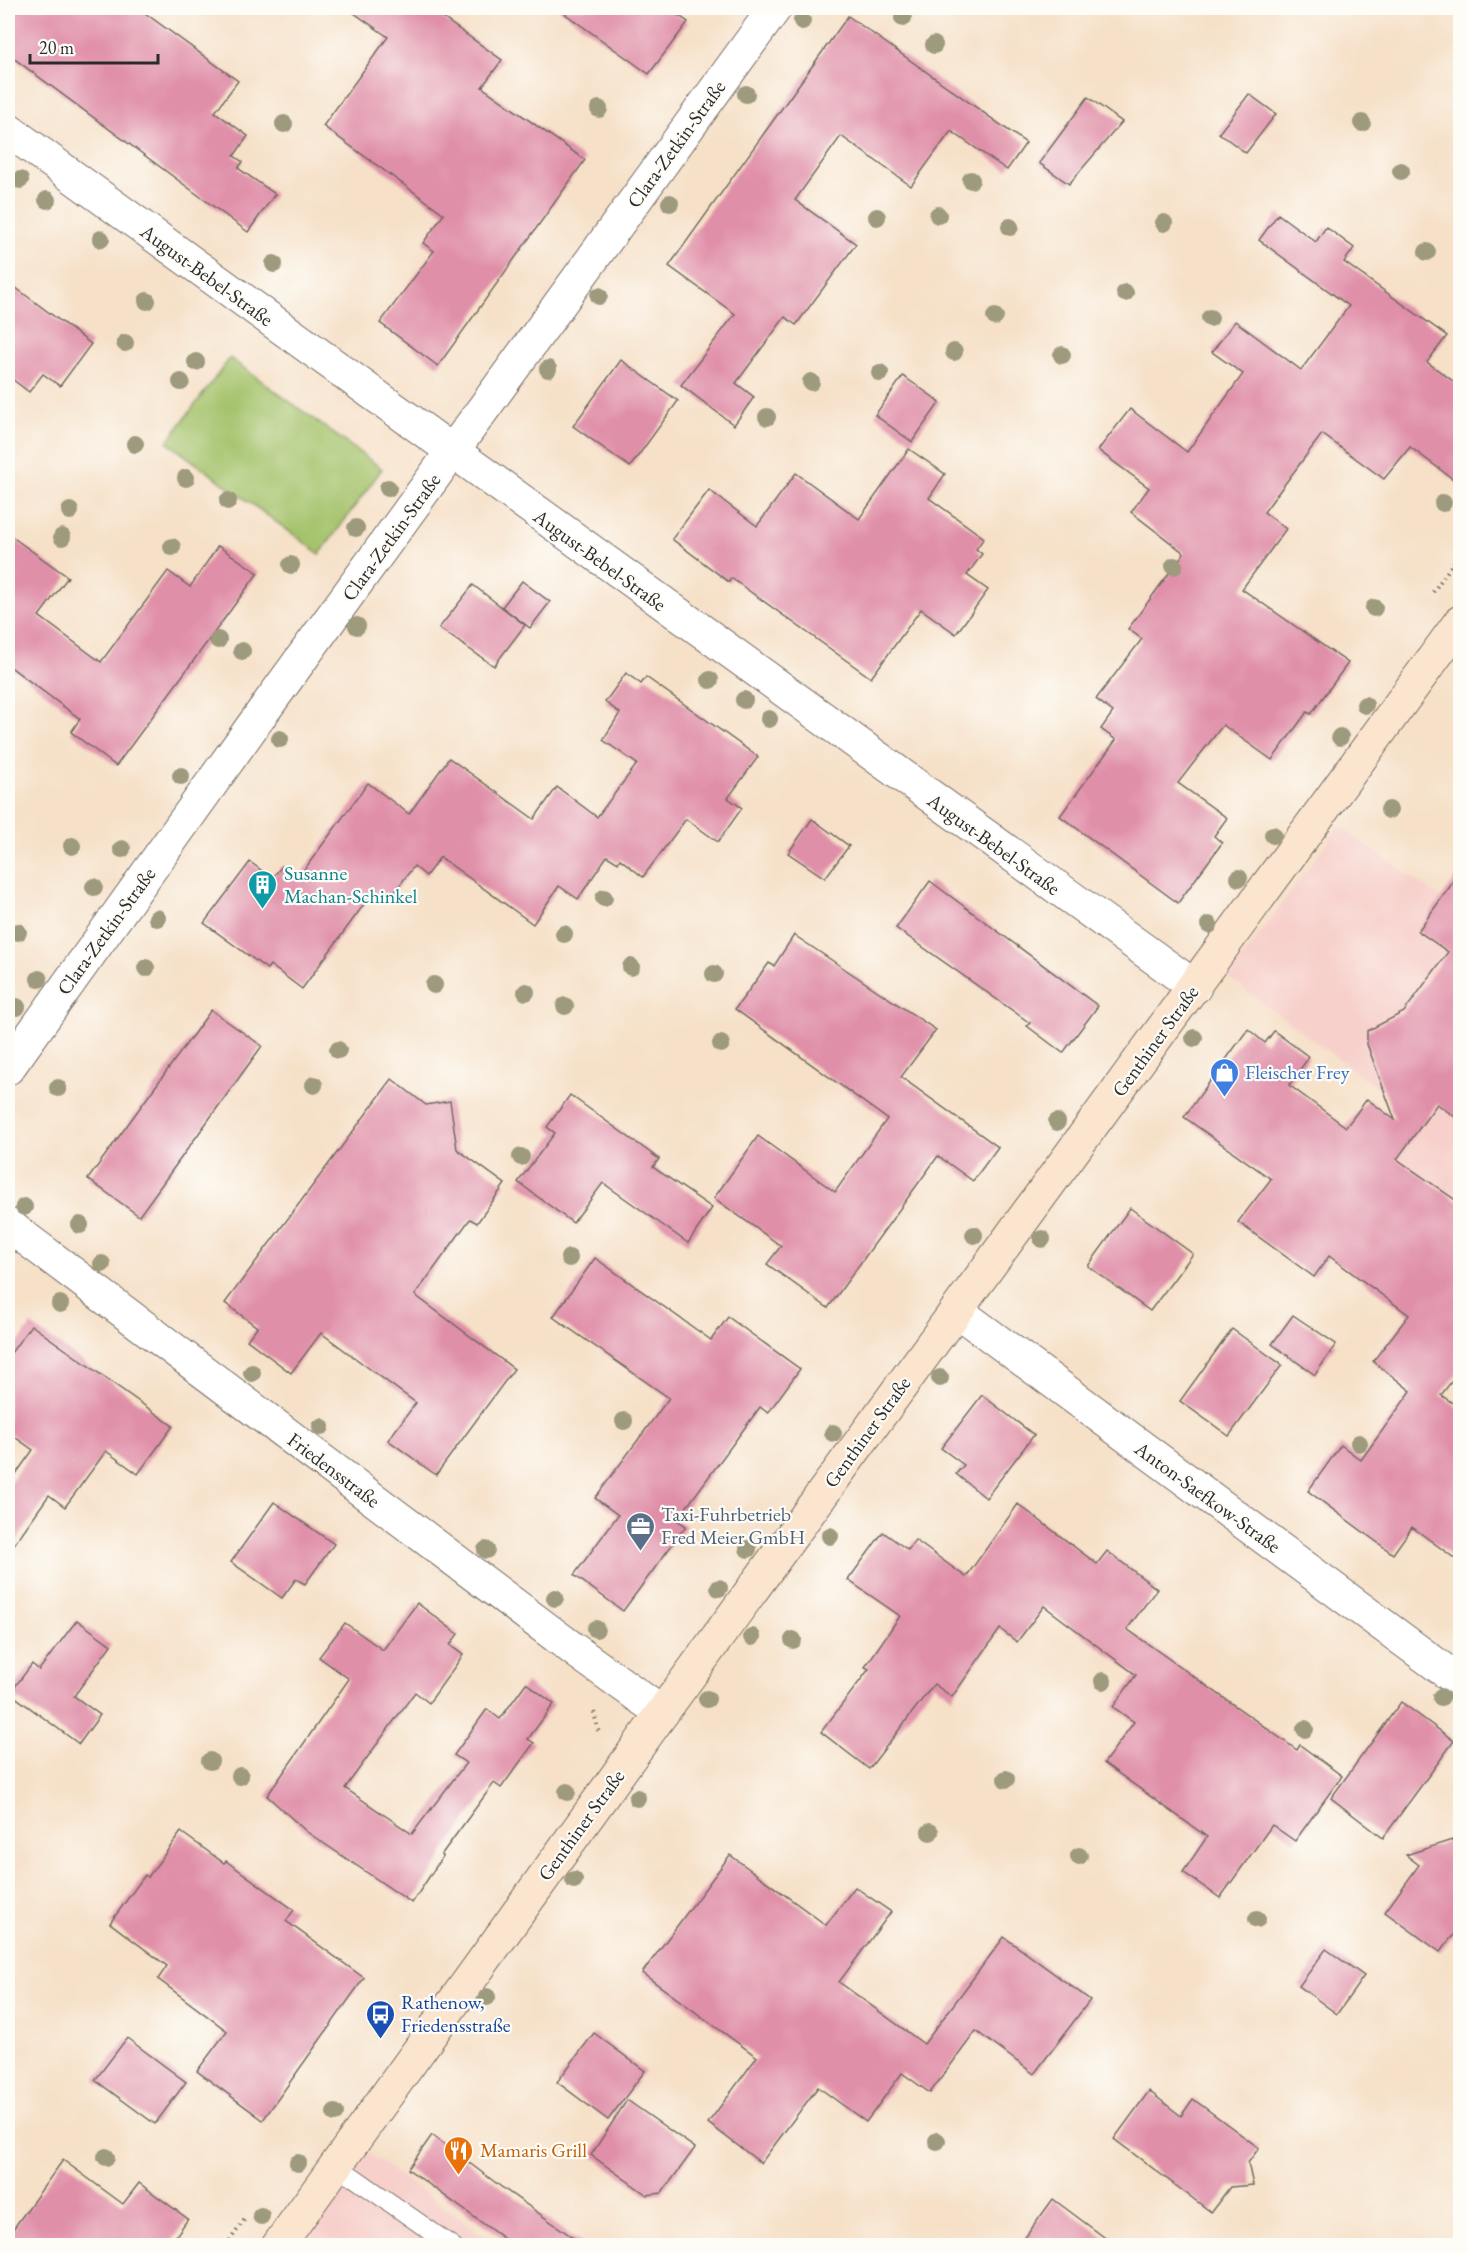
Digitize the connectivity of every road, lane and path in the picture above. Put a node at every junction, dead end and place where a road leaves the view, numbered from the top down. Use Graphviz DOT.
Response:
graph roads {
  1 [pos="775,8"];
  2 [pos="8,130"];
  3 [pos="452,453"];
  4 [pos="1461,622"];
  5 [pos="1195,987"];
  6 [pos="8,1068"];
  7 [pos="8,1225"];
  8 [pos="957,1311"];
  9 [pos="1461,1682"];
  10 [pos="663,1713"];
  11 [pos="336,2165"];
  12 [pos="278,2246"];
  13 [pos="452,2246"];
  1 -- 3 [label="street, Clara-Zetkin-Straße"];
  2 -- 3 [label="street, August-Bebel-Straße"];
  3 -- 5 [label="street, August-Bebel-Straße"];
  3 -- 6 [label="street, Clara-Zetkin-Straße"];
  4 -- 5 [label="main road, Genthiner Straße"];
  5 -- 8 [label="main road, Genthiner Straße"];
  7 -- 10 [label="street, Friedensstraße"];
  8 -- 9 [label="street, Anton-Saefkow-Straße"];
  8 -- 10 [label="main road, Genthiner Straße"];
  10 -- 11 [label="main road, Genthiner Straße"];
  11 -- 12 [label="main road, Genthiner Straße"];
  11 -- 13 [label="lane"];
}
